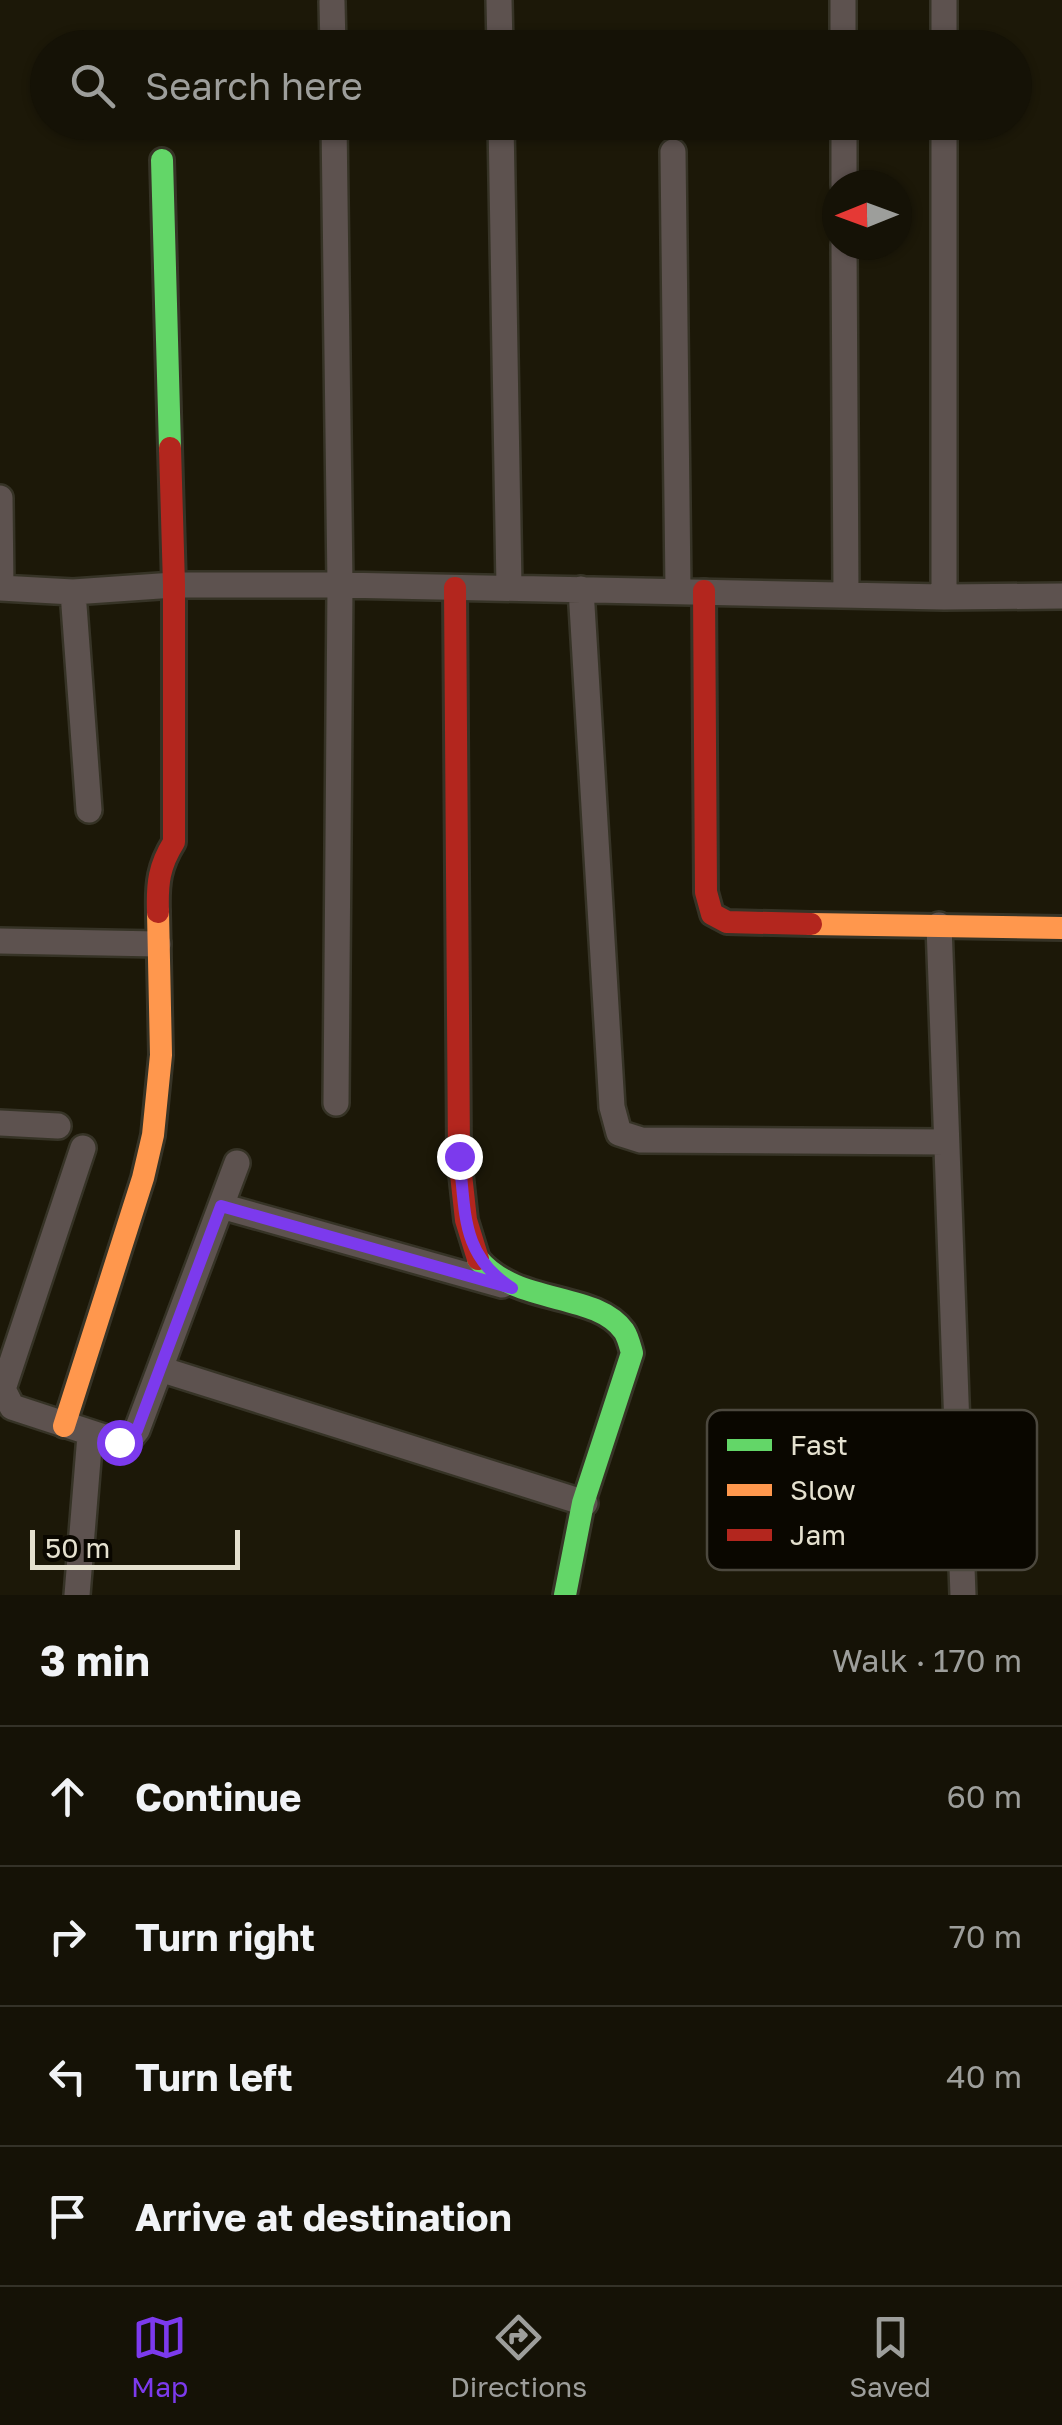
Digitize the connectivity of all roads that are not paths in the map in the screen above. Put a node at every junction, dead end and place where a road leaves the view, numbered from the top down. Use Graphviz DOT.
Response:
graph roads {
  1 [pos="499,0"];
  2 [pos="843,0"];
  3 [pos="944,0"];
  4 [pos="332,2"];
  5 [pos="333,30"];
  6 [pos="500,30"];
  7 [pos="844,30"];
  8 [pos="944,30"];
  9 [pos="334,140"];
  10 [pos="501,140"];
  11 [pos="844,140"];
  12 [pos="944,140"];
  13 [pos="674,152"];
  14 [pos="162,160"];
  15 [pos="844,170"];
  16 [pos="844,260"];
  17 [pos="0,498"];
  18 [pos="174,584"];
  19 [pos="340,585"];
  20 [pos="508,587"];
  21 [pos="0,588"];
  22 [pos="454,588"];
  23 [pos="581,588"];
  24 [pos="691,591"];
  25 [pos="73,592"];
  26 [pos="846,594"];
  27 [pos="1062,596"];
  28 [pos="944,598"];
  29 [pos="89,810"];
  30 [pos="939,925"];
  31 [pos="1062,928"];
  32 [pos="0,941"];
  33 [pos="158,944"];
  34 [pos="336,1102"];
  35 [pos="0,1123"];
  36 [pos="58,1126"];
  37 [pos="946,1142"];
  38 [pos="84,1148"];
  39 [pos="237,1163"];
  40 [pos="221,1206"];
  41 [pos="512,1288"];
  42 [pos="160,1369"];
  43 [pos="956,1410"];
  44 [pos="64,1426"];
  45 [pos="90,1435"];
  46 [pos="585,1503"];
  47 [pos="962,1570"];
  48 [pos="76,1595"];
  49 [pos="570,1595"];
  50 [pos="963,1595"];
  1 -- 6 [label="street"];
  2 -- 7 [label="street"];
  3 -- 8 [label="street"];
  4 -- 5 [label="street"];
  9 -- 19 [label="street"];
  10 -- 20 [label="street"];
  11 -- 15 [label="street"];
  12 -- 28 [label="street"];
  13 -- 24 [label="street"];
  14 -- 18 [label="street"];
  16 -- 26 [label="street"];
  17 -- 21 [label="street"];
  18 -- 19 [label="street"];
  18 -- 25 [label="street"];
  18 -- 33 [label="street"];
  19 -- 22 [label="street"];
  19 -- 34 [label="street"];
  20 -- 22 [label="street"];
  20 -- 23 [label="street"];
  21 -- 25 [label="street"];
  22 -- 41 [label="street"];
  23 -- 24 [label="street"];
  23 -- 37 [label="street"];
  24 -- 26 [label="street"];
  24 -- 30 [label="street"];
  25 -- 29 [label="street"];
  26 -- 28 [label="street"];
  27 -- 28 [label="street"];
  30 -- 31 [label="street"];
  30 -- 37 [label="street"];
  32 -- 33 [label="street"];
  33 -- 44 [label="street"];
  35 -- 36 [label="street"];
  37 -- 43 [label="street"];
  38 -- 44 [label="street"];
  39 -- 40 [label="street"];
  40 -- 41 [label="street"];
  40 -- 42 [label="street"];
  41 -- 46 [label="street"];
  42 -- 45 [label="street"];
  42 -- 46 [label="street"];
  44 -- 45 [label="street"];
  45 -- 48 [label="street"];
  46 -- 49 [label="street"];
  47 -- 50 [label="street"];
}
